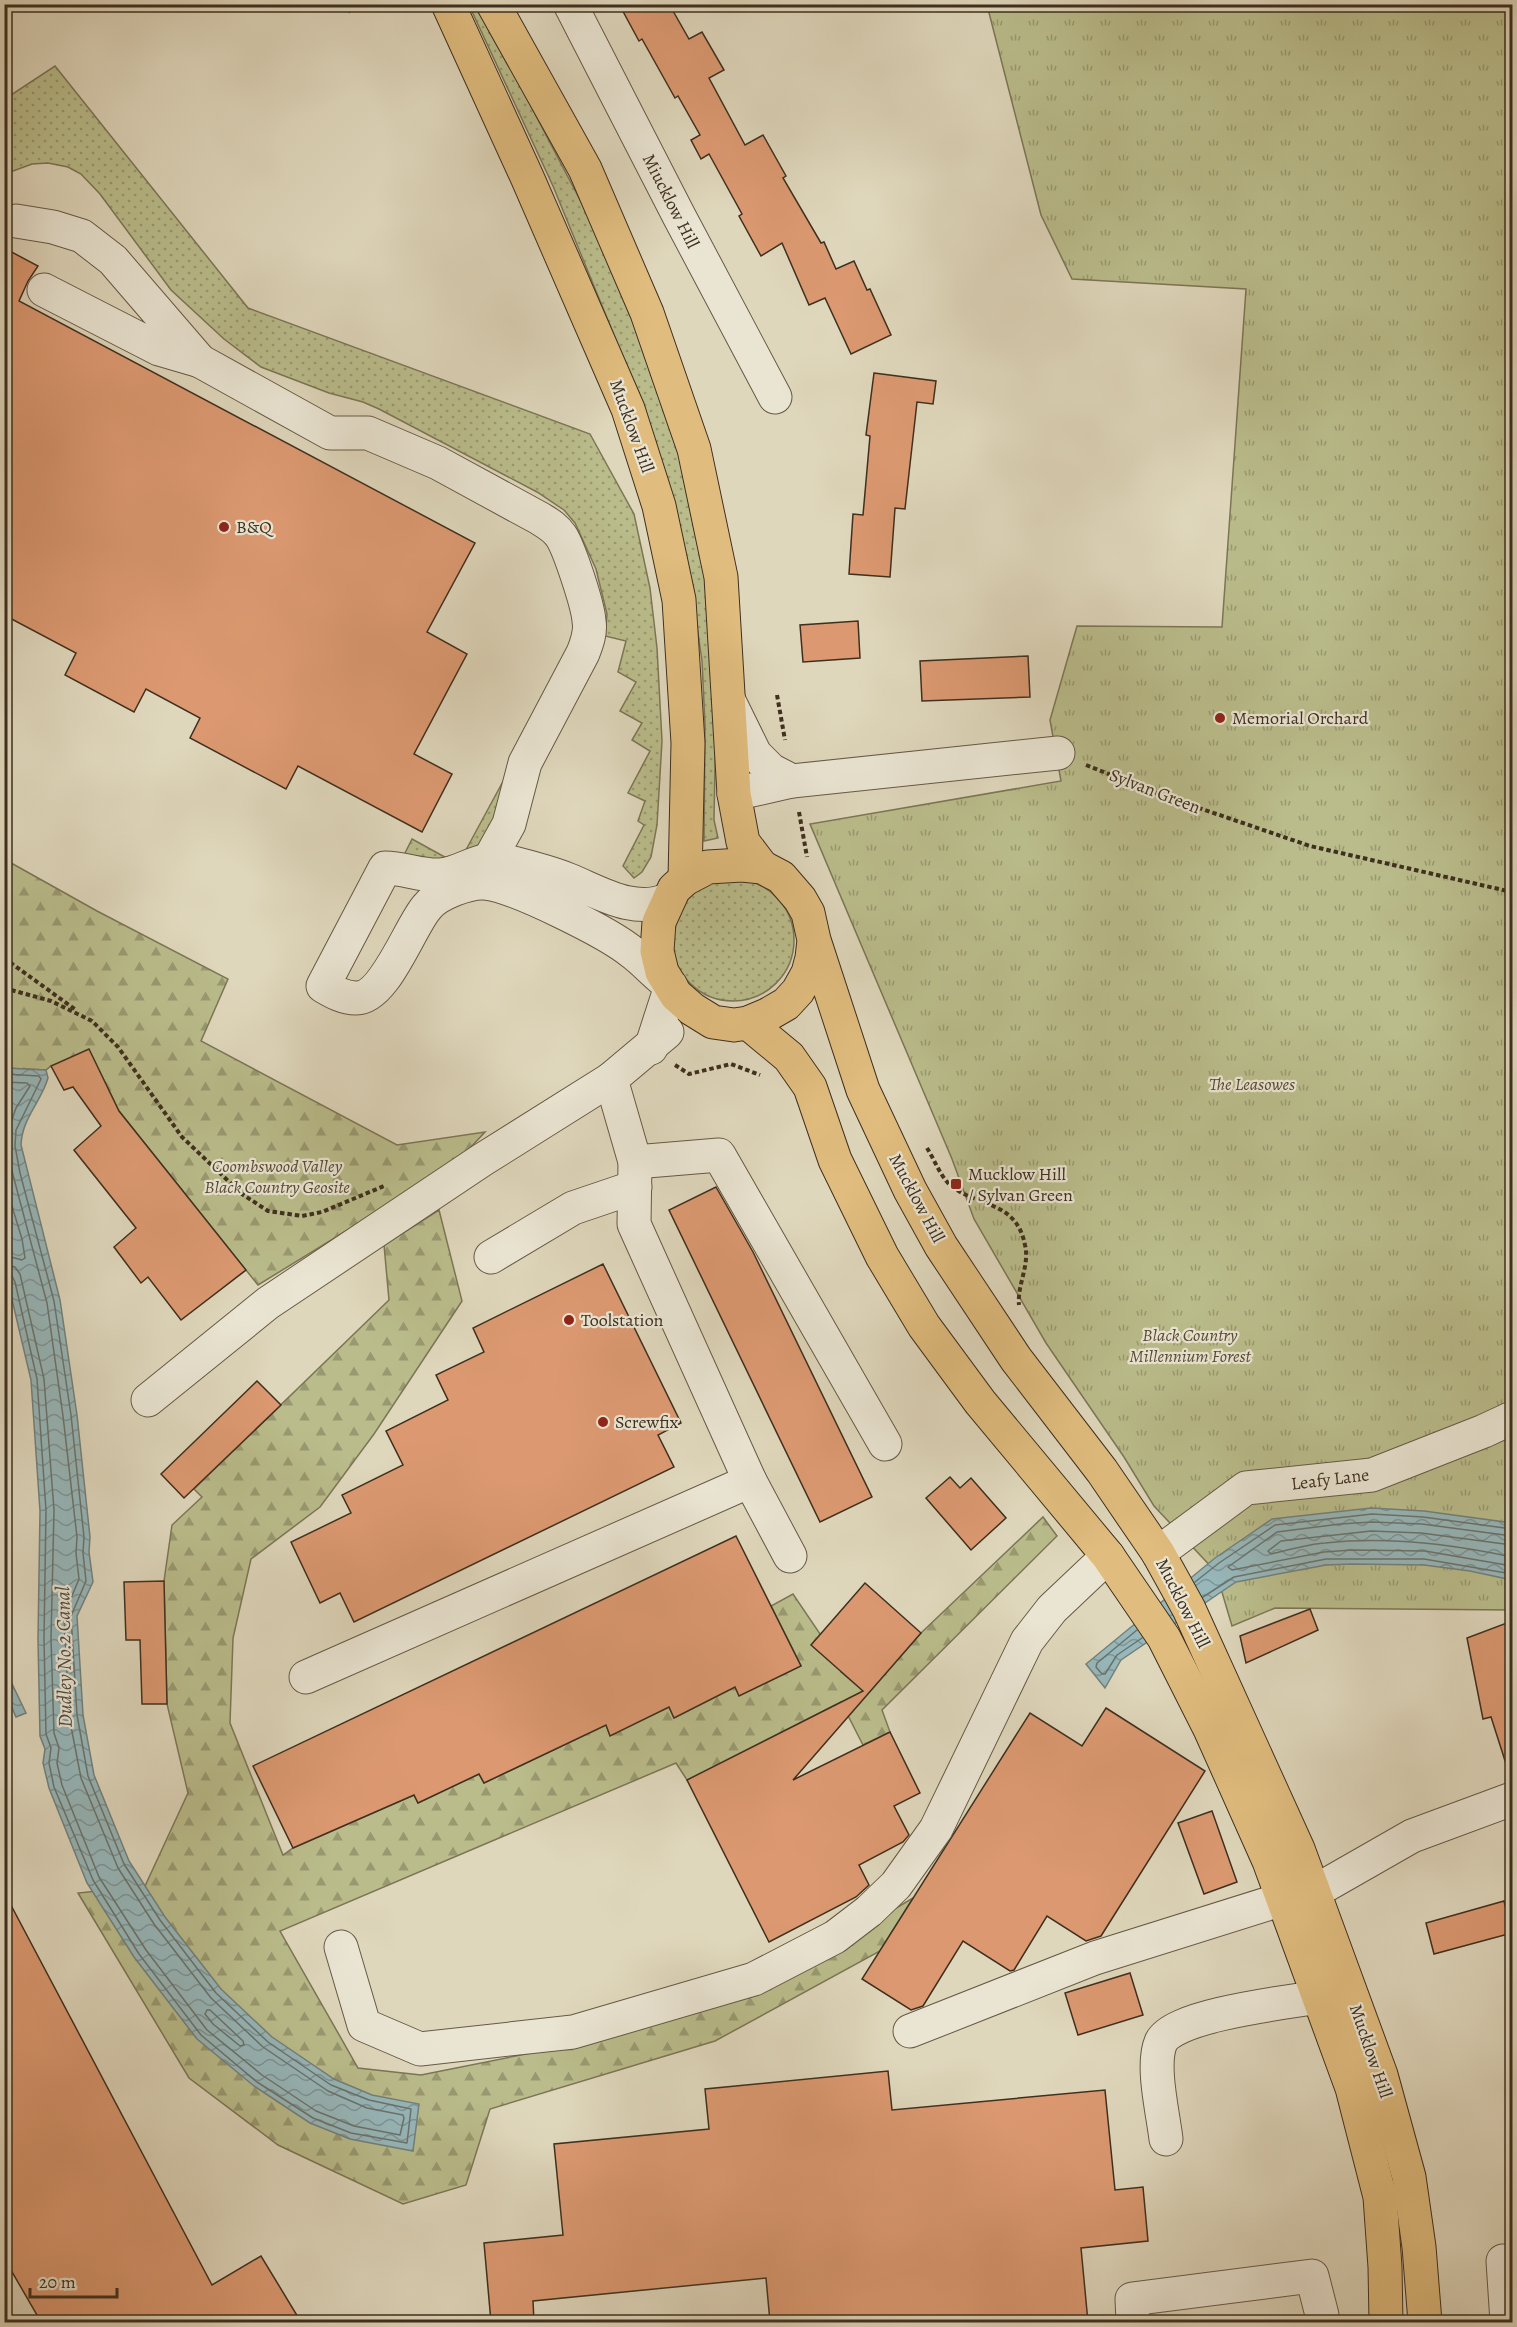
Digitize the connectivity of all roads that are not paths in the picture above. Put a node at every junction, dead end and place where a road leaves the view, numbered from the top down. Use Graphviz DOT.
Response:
graph roads {
  1 [pos="447,4"];
  2 [pos="494,4"];
  3 [pos="570,4"];
  4 [pos="16,221"];
  5 [pos="44,290"];
  6 [pos="200,361"];
  7 [pos="775,397"];
  8 [pos="729,701"];
  9 [pos="1058,753"];
  10 [pos="792,781"];
  11 [pos="734,794"];
  12 [pos="515,806"];
  13 [pos="489,860"];
  14 [pos="762,867"];
  15 [pos="557,876"];
  16 [pos="677,889"];
  17 [pos="814,940"];
  18 [pos="681,998"];
  19 [pos="748,1023"];
  20 [pos="611,1079"];
  21 [pos="635,1175"];
  22 [pos="491,1257"];
  23 [pos="148,1400"];
  24 [pos="1512,1418"];
  25 [pos="885,1444"];
  26 [pos="750,1481"];
  27 [pos="1158,1553"];
  28 [pos="790,1556"];
  29 [pos="1108,1556"];
  30 [pos="306,1677"];
  31 [pos="1512,1799"];
  32 [pos="1298,1895"];
  33 [pos="341,1947"];
  34 [pos="1319,1997"];
  35 [pos="910,2031"];
  36 [pos="1166,2139"];
  37 [pos="1503,2260"];
  38 [pos="1133,2322"];
  39 [pos="1321,2322"];
  40 [pos="1386,2322"];
  41 [pos="1425,2322"];
  42 [pos="1507,2322"];
  1 -- 16 [label="highway, Mucklow Hill"];
  2 -- 8 [label="highway, Mucklow Hill"];
  3 -- 7 [label="street, Miucklow Hill"];
  4 -- 6 [label="street"];
  5 -- 6 [label="street"];
  6 -- 12 [label="street"];
  8 -- 10 [label="street"];
  8 -- 11 [label="highway, Mucklow Hill"];
  9 -- 10 [label="street"];
  10 -- 11 [label="street"];
  11 -- 14 [label="highway, Mucklow Hill"];
  12 -- 13 [label="street"];
  12 -- 15 [label="street"];
  13 -- 15 [label="street"];
  13 -- 18 [label="street"];
  14 -- 16 [label="highway, Mucklow Hill"];
  14 -- 17 [label="highway, Mucklow Hill"];
  15 -- 16 [label="street"];
  16 -- 18 [label="highway, Mucklow Hill"];
  17 -- 19 [label="highway, Mucklow Hill"];
  17 -- 27 [label="highway, Mucklow Hill"];
  18 -- 19 [label="highway, Mucklow Hill"];
  18 -- 20 [label="street"];
  19 -- 29 [label="highway, Mucklow Hill"];
  20 -- 21 [label="street"];
  20 -- 23 [label="street"];
  21 -- 22 [label="street"];
  21 -- 25 [label="street"];
  21 -- 26 [label="street"];
  24 -- 27 [label="street, Leafy Lane"];
  26 -- 28 [label="street"];
  26 -- 30 [label="street"];
  27 -- 32 [label="highway, Mucklow Hill"];
  29 -- 32 [label="highway, Mucklow Hill"];
  29 -- 33 [label="street"];
  31 -- 32 [label="street"];
  32 -- 34 [label="highway, Mucklow Hill"];
  32 -- 35 [label="street"];
  32 -- 41 [label="highway, Mucklow Hill"];
  34 -- 36 [label="street"];
  34 -- 40 [label="highway, Mucklow Hill"];
  37 -- 42 [label="street"];
  38 -- 39 [label="street"];
}
